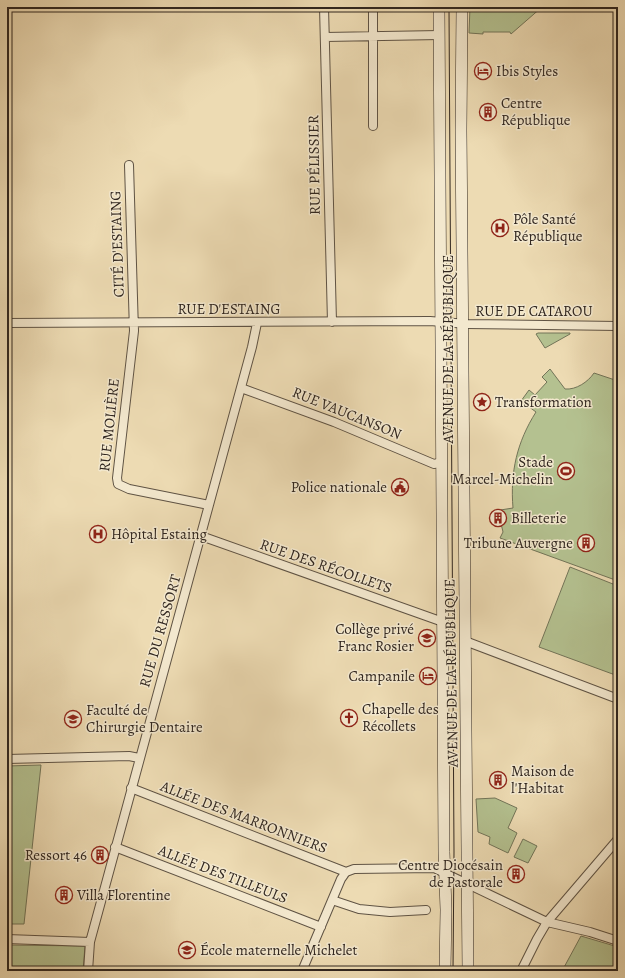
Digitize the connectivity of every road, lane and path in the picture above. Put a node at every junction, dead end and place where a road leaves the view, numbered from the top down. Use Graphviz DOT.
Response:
graph roads {
  1 [pos="324,7"];
  2 [pos="373,7"];
  3 [pos="440,7"];
  4 [pos="462,7"];
  5 [pos="440,35"];
  6 [pos="373,36"];
  7 [pos="325,37"];
  8 [pos="373,126"];
  9 [pos="129,165"];
  10 [pos="332,322"];
  11 [pos="7,323"];
  12 [pos="133,323"];
  13 [pos="257,323"];
  14 [pos="445,323"];
  15 [pos="463,324"];
  16 [pos="618,326"];
  17 [pos="241,388"];
  18 [pos="442,462"];
  19 [pos="209,505"];
  20 [pos="201,536"];
  21 [pos="443,622"];
  22 [pos="465,641"];
  23 [pos="618,699"];
  24 [pos="7,758"];
  25 [pos="139,758"];
  26 [pos="131,788"];
  27 [pos="618,839"];
  28 [pos="115,847"];
  29 [pos="346,872"];
  30 [pos="445,873"];
  31 [pos="466,883"];
  32 [pos="332,900"];
  33 [pos="426,910"];
  34 [pos="547,922"];
  35 [pos="321,927"];
  36 [pos="7,939"];
  37 [pos="618,941"];
  38 [pos="90,942"];
  39 [pos="88,971"];
  40 [pos="302,971"];
  41 [pos="445,971"];
  42 [pos="468,971"];
  43 [pos="521,971"];
  1 -- 7 [label="street, RUE PÉLISSIER"];
  2 -- 6 [label="street"];
  3 -- 5 [label="main road, AVENUE DE LA RÉPUBLIQUE"];
  4 -- 15 [label="main road, AVENUE DE LA RÉPUBLIQUE"];
  5 -- 6 [label="street"];
  5 -- 14 [label="main road, AVENUE DE LA RÉPUBLIQUE"];
  6 -- 7 [label="street"];
  6 -- 8 [label="street"];
  7 -- 10 [label="street, RUE PÉLISSIER"];
  9 -- 12 [label="street, CITÉ D'ESTAING"];
  10 -- 13 [label="street, RUE D'ESTAING"];
  10 -- 14 [label="street, RUE D'ESTAING"];
  11 -- 12 [label="street, RUE D'ESTAING"];
  12 -- 13 [label="street, RUE D'ESTAING"];
  12 -- 19 [label="street, RUE MOLIÈRE"];
  13 -- 17 [label="street, RUE DU RESSORT"];
  14 -- 15 [label="street, RUE DE CATAROU"];
  14 -- 18 [label="main road, AVENUE DE LA RÉPUBLIQUE"];
  15 -- 16 [label="street, RUE DE CATAROU"];
  15 -- 22 [label="main road, AVENUE DE LA RÉPUBLIQUE"];
  17 -- 18 [label="street, RUE VAUCANSON"];
  17 -- 19 [label="street, RUE DU RESSORT"];
  18 -- 21 [label="main road, AVENUE DE LA RÉPUBLIQUE"];
  19 -- 20 [label="street, RUE DU RESSORT"];
  20 -- 21 [label="street, RUE DES RÉCOLLETS"];
  20 -- 25 [label="street, RUE DU RESSORT"];
  21 -- 30 [label="main road, AVENUE DE LA RÉPUBLIQUE"];
  22 -- 23 [label="street"];
  22 -- 31 [label="main road, AVENUE DE LA RÉPUBLIQUE"];
  24 -- 25 [label="street"];
  25 -- 26 [label="street, RUE DU RESSORT"];
  26 -- 28 [label="street, RUE DU RESSORT"];
  26 -- 29 [label="street, ALLÉE DES MARRONNIERS"];
  27 -- 34 [label="street"];
  28 -- 35 [label="street, ALLÉE DES TILLEULS"];
  28 -- 38 [label="street, RUE DU RESSORT"];
  29 -- 30 [label="street"];
  29 -- 32 [label="street"];
  30 -- 31 [label="street"];
  30 -- 41 [label="main road, AVENUE DE LA RÉPUBLIQUE"];
  31 -- 34 [label="street"];
  31 -- 42 [label="main road, AVENUE DE LA RÉPUBLIQUE"];
  32 -- 33 [label="street"];
  32 -- 35 [label="street"];
  34 -- 37 [label="street"];
  34 -- 43 [label="street"];
  35 -- 40 [label="street"];
  36 -- 38 [label="street"];
  38 -- 39 [label="street, RUE DU RESSORT"];
}
